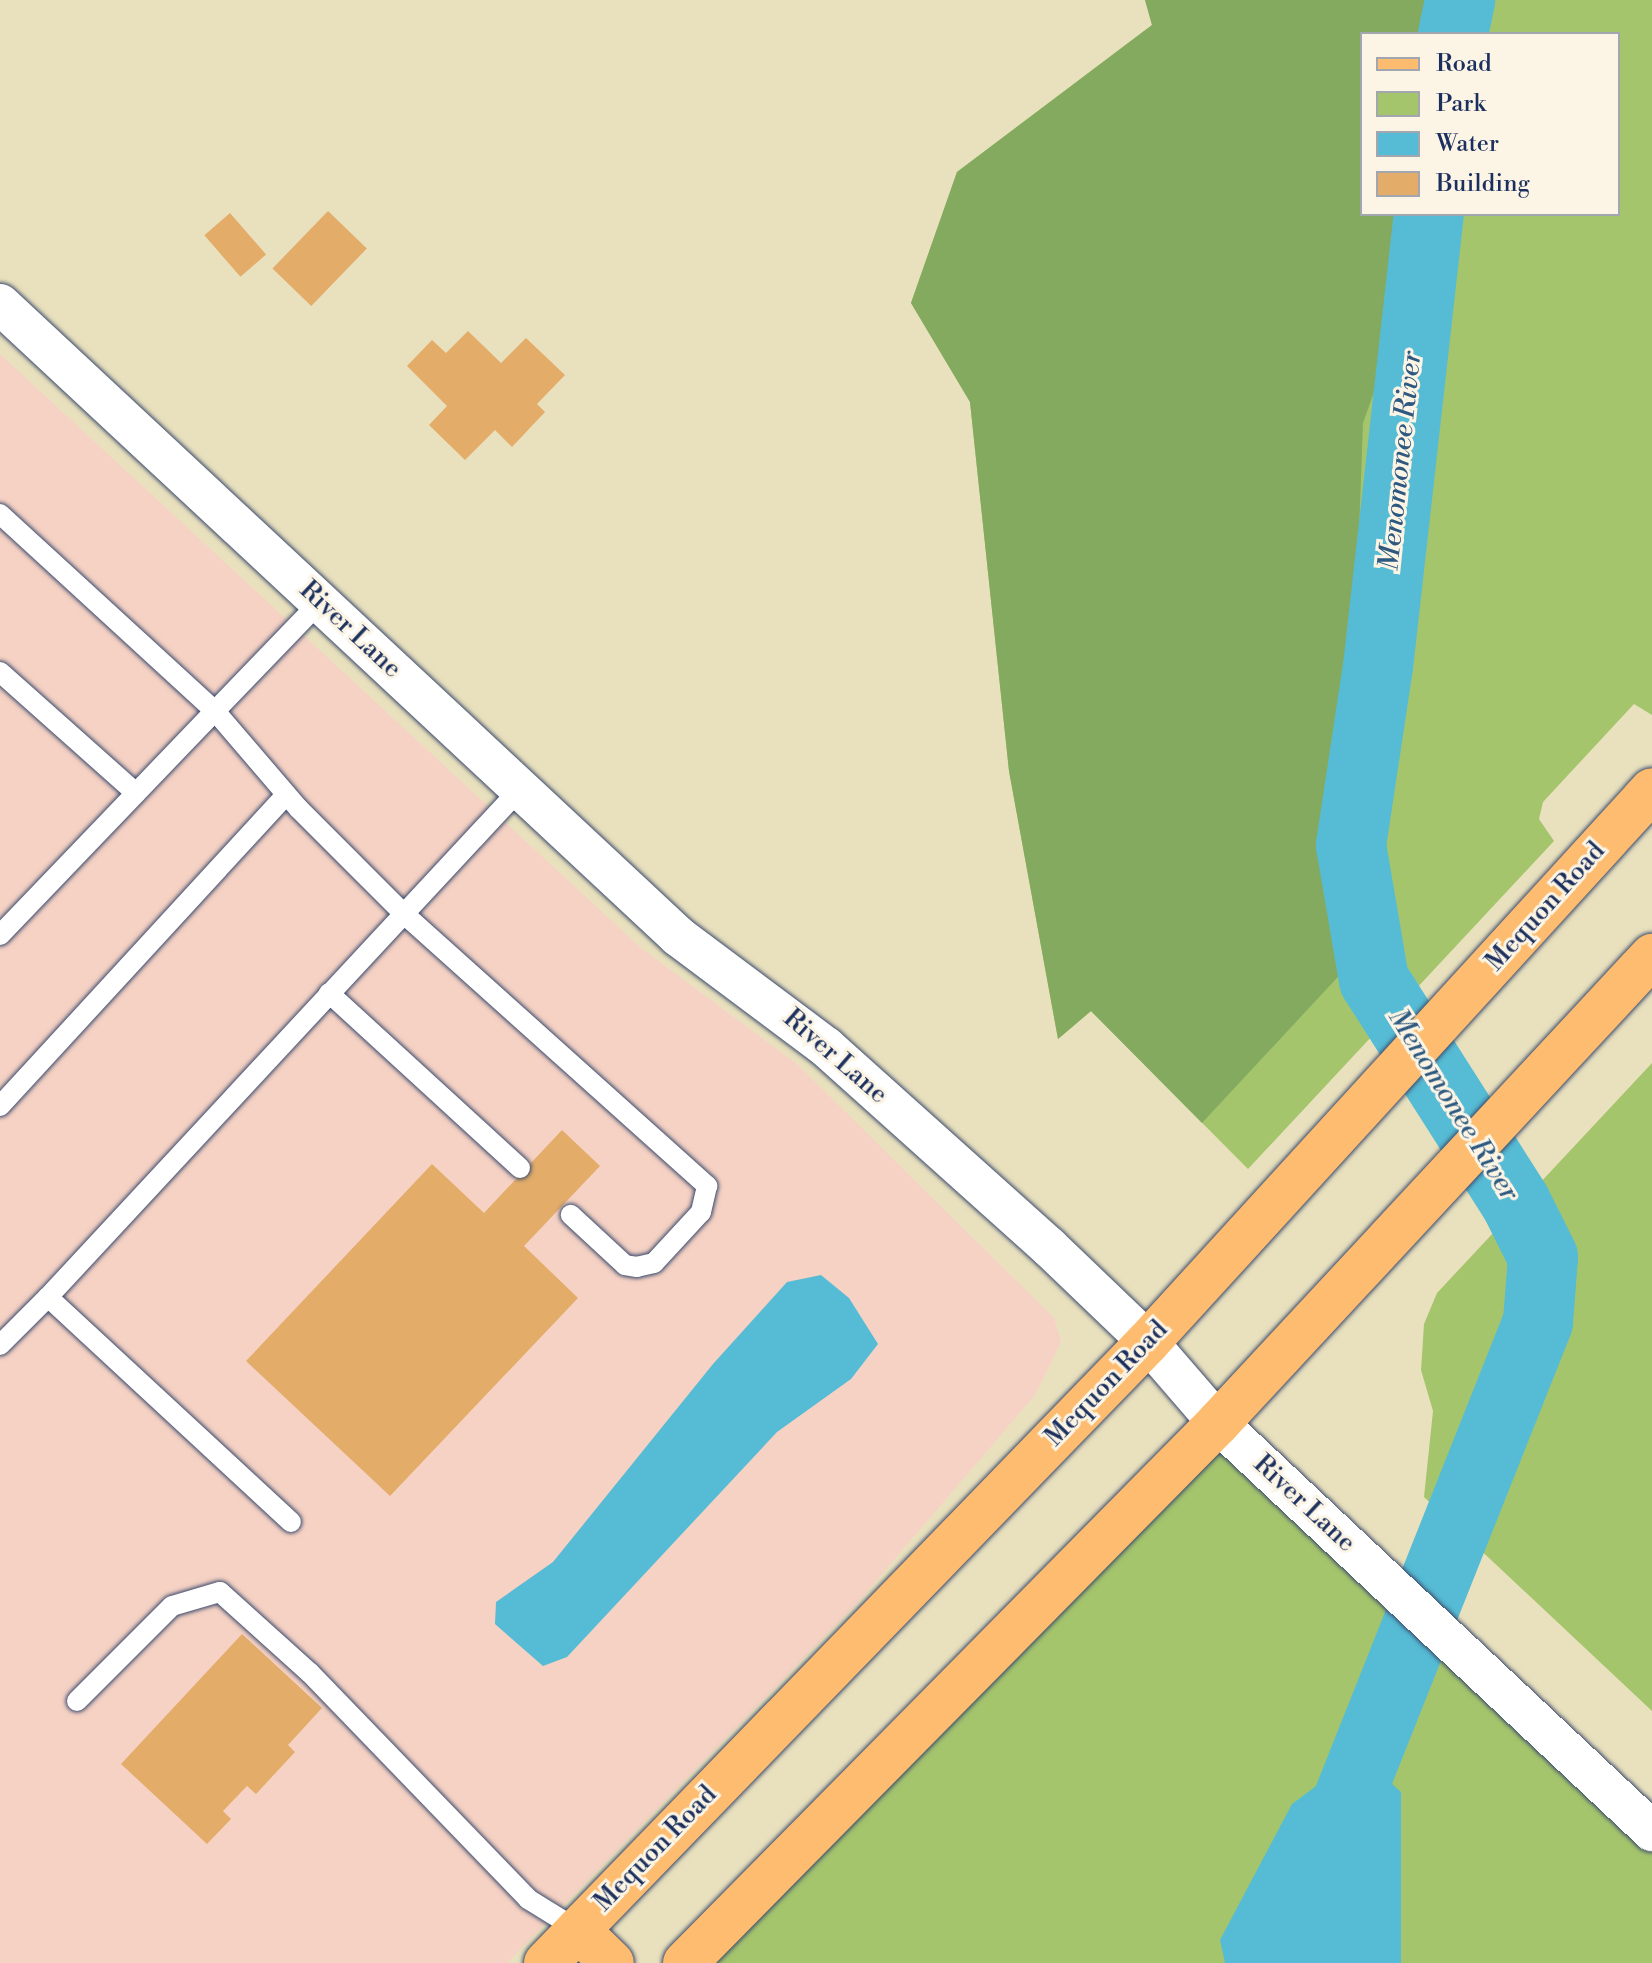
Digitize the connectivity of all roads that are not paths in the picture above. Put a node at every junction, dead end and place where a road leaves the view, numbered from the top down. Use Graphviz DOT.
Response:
graph roads {
  1 [pos="0,304"];
  2 [pos="0,514"];
  3 [pos="320,602"];
  4 [pos="0,672"];
  5 [pos="215,711"];
  6 [pos="520,789"];
  7 [pos="1652,790"];
  8 [pos="136,793"];
  9 [pos="286,795"];
  10 [pos="403,913"];
  11 [pos="0,935"];
  12 [pos="1652,956"];
  13 [pos="329,993"];
  14 [pos="0,1106"];
  15 [pos="520,1168"];
  16 [pos="571,1215"];
  17 [pos="48,1297"];
  18 [pos="1148,1342"];
  19 [pos="0,1345"];
  20 [pos="1218,1423"];
  21 [pos="291,1522"];
  22 [pos="77,1701"];
  23 [pos="1652,1831"];
  24 [pos="578,1930"];
  25 [pos="546,1963"];
  26 [pos="612,1963"];
  27 [pos="685,1963"];
  1 -- 3 [label="street, River Lane"];
  2 -- 5 [label="lane"];
  3 -- 5 [label="lane"];
  3 -- 6 [label="street, River Lane"];
  4 -- 8 [label="lane"];
  5 -- 8 [label="lane"];
  5 -- 9 [label="lane"];
  6 -- 10 [label="lane"];
  6 -- 18 [label="street, River Lane"];
  7 -- 18 [label="main road, Mequon Road"];
  8 -- 11 [label="lane"];
  9 -- 10 [label="lane"];
  9 -- 14 [label="lane"];
  10 -- 13 [label="lane"];
  10 -- 16 [label="lane"];
  12 -- 20 [label="main road"];
  13 -- 15 [label="lane"];
  13 -- 17 [label="lane"];
  17 -- 19 [label="lane"];
  17 -- 21 [label="lane"];
  18 -- 20 [label="street, River Lane"];
  18 -- 24 [label="main road, Mequon Road"];
  20 -- 23 [label="street, River Lane"];
  20 -- 27 [label="main road"];
  22 -- 24 [label="lane"];
  24 -- 25 [label="main road, Mequon Road"];
  24 -- 26 [label="main road"];
}
